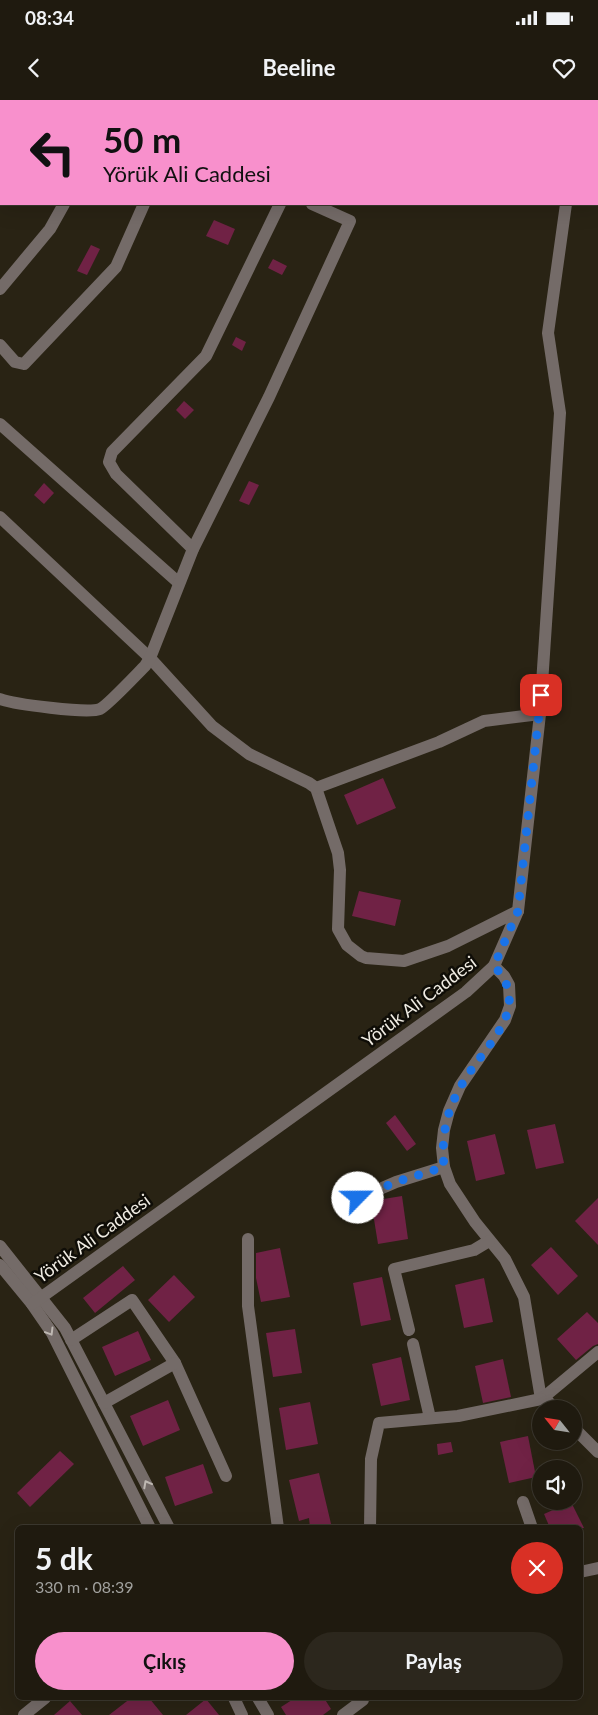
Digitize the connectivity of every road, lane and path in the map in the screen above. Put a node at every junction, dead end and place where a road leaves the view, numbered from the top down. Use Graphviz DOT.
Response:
graph roads {
  1 [pos="63,205"];
  2 [pos="144,205"];
  3 [pos="280,205"];
  4 [pos="314,205"];
  5 [pos="566,205"];
  6 [pos="0,289"];
  7 [pos="0,346"];
  8 [pos="0,424"];
  9 [pos="0,517"];
  10 [pos="193,549"];
  11 [pos="179,583"];
  12 [pos="150,658"];
  13 [pos="0,699"];
  14 [pos="540,714"];
  15 [pos="316,788"];
  16 [pos="518,911"];
  17 [pos="494,966"];
  18 [pos="444,1167"];
  19 [pos="358,1198"];
  20 [pos="248,1239"];
  21 [pos="490,1241"];
  22 [pos="0,1246"];
  23 [pos="0,1265"];
  24 [pos="36,1300"];
  25 [pos="409,1330"];
  26 [pos="71,1340"];
  27 [pos="412,1344"];
  28 [pos="598,1352"];
  29 [pos="176,1363"];
  30 [pos="543,1398"];
  31 [pos="545,1400"];
  32 [pos="104,1403"];
  33 [pos="430,1418"];
  34 [pos="582,1436"];
  35 [pos="598,1452"];
  36 [pos="226,1476"];
  37 [pos="523,1502"];
  38 [pos="148,1525"];
  39 [pos="167,1525"];
  40 [pos="278,1525"];
  41 [pos="370,1525"];
  42 [pos="531,1525"];
  43 [pos="598,1568"];
  44 [pos="583,1571"];
  45 [pos="43,1700"];
  46 [pos="235,1700"];
  47 [pos="259,1700"];
  48 [pos="363,1700"];
  49 [pos="24,1715"];
  50 [pos="242,1715"];
  51 [pos="268,1715"];
  52 [pos="343,1715"];
  1 -- 6 [label="street"];
  2 -- 7 [label="street"];
  3 -- 10 [label="street"];
  4 -- 10 [label="street"];
  5 -- 14 [label="street"];
  8 -- 11 [label="street"];
  9 -- 12 [label="street"];
  10 -- 11 [label="street"];
  11 -- 12 [label="street"];
  12 -- 13 [label="street"];
  12 -- 15 [label="street"];
  14 -- 15 [label="street"];
  14 -- 16 [label="street"];
  15 -- 16 [label="street"];
  16 -- 17 [label="street"];
  17 -- 18 [label="street, Yörük Ali Caddesi"];
  17 -- 24 [label="street, Yörük Ali Caddesi"];
  18 -- 19 [label="street"];
  18 -- 21 [label="street, Yörük Ali Caddesi"];
  20 -- 40 [label="street"];
  21 -- 25 [label="street"];
  21 -- 30 [label="street, Yörük Ali Caddesi"];
  22 -- 24 [label="street"];
  23 -- 24 [label="street"];
  24 -- 26 [label="street"];
  24 -- 38 [label="street, one-way"];
  26 -- 29 [label="street"];
  26 -- 32 [label="street"];
  27 -- 33 [label="street"];
  28 -- 30 [label="street"];
  29 -- 32 [label="street"];
  29 -- 36 [label="street"];
  30 -- 31 [label="street"];
  30 -- 33 [label="street"];
  39 -- 32 [label="street, one-way"];
  33 -- 41 [label="street"];
  34 -- 35 [label="street"];
  37 -- 42 [label="street"];
  43 -- 44 [label="street"];
  45 -- 49 [label="street"];
  46 -- 50 [label="street"];
  47 -- 51 [label="street"];
  48 -- 52 [label="street"];
}
